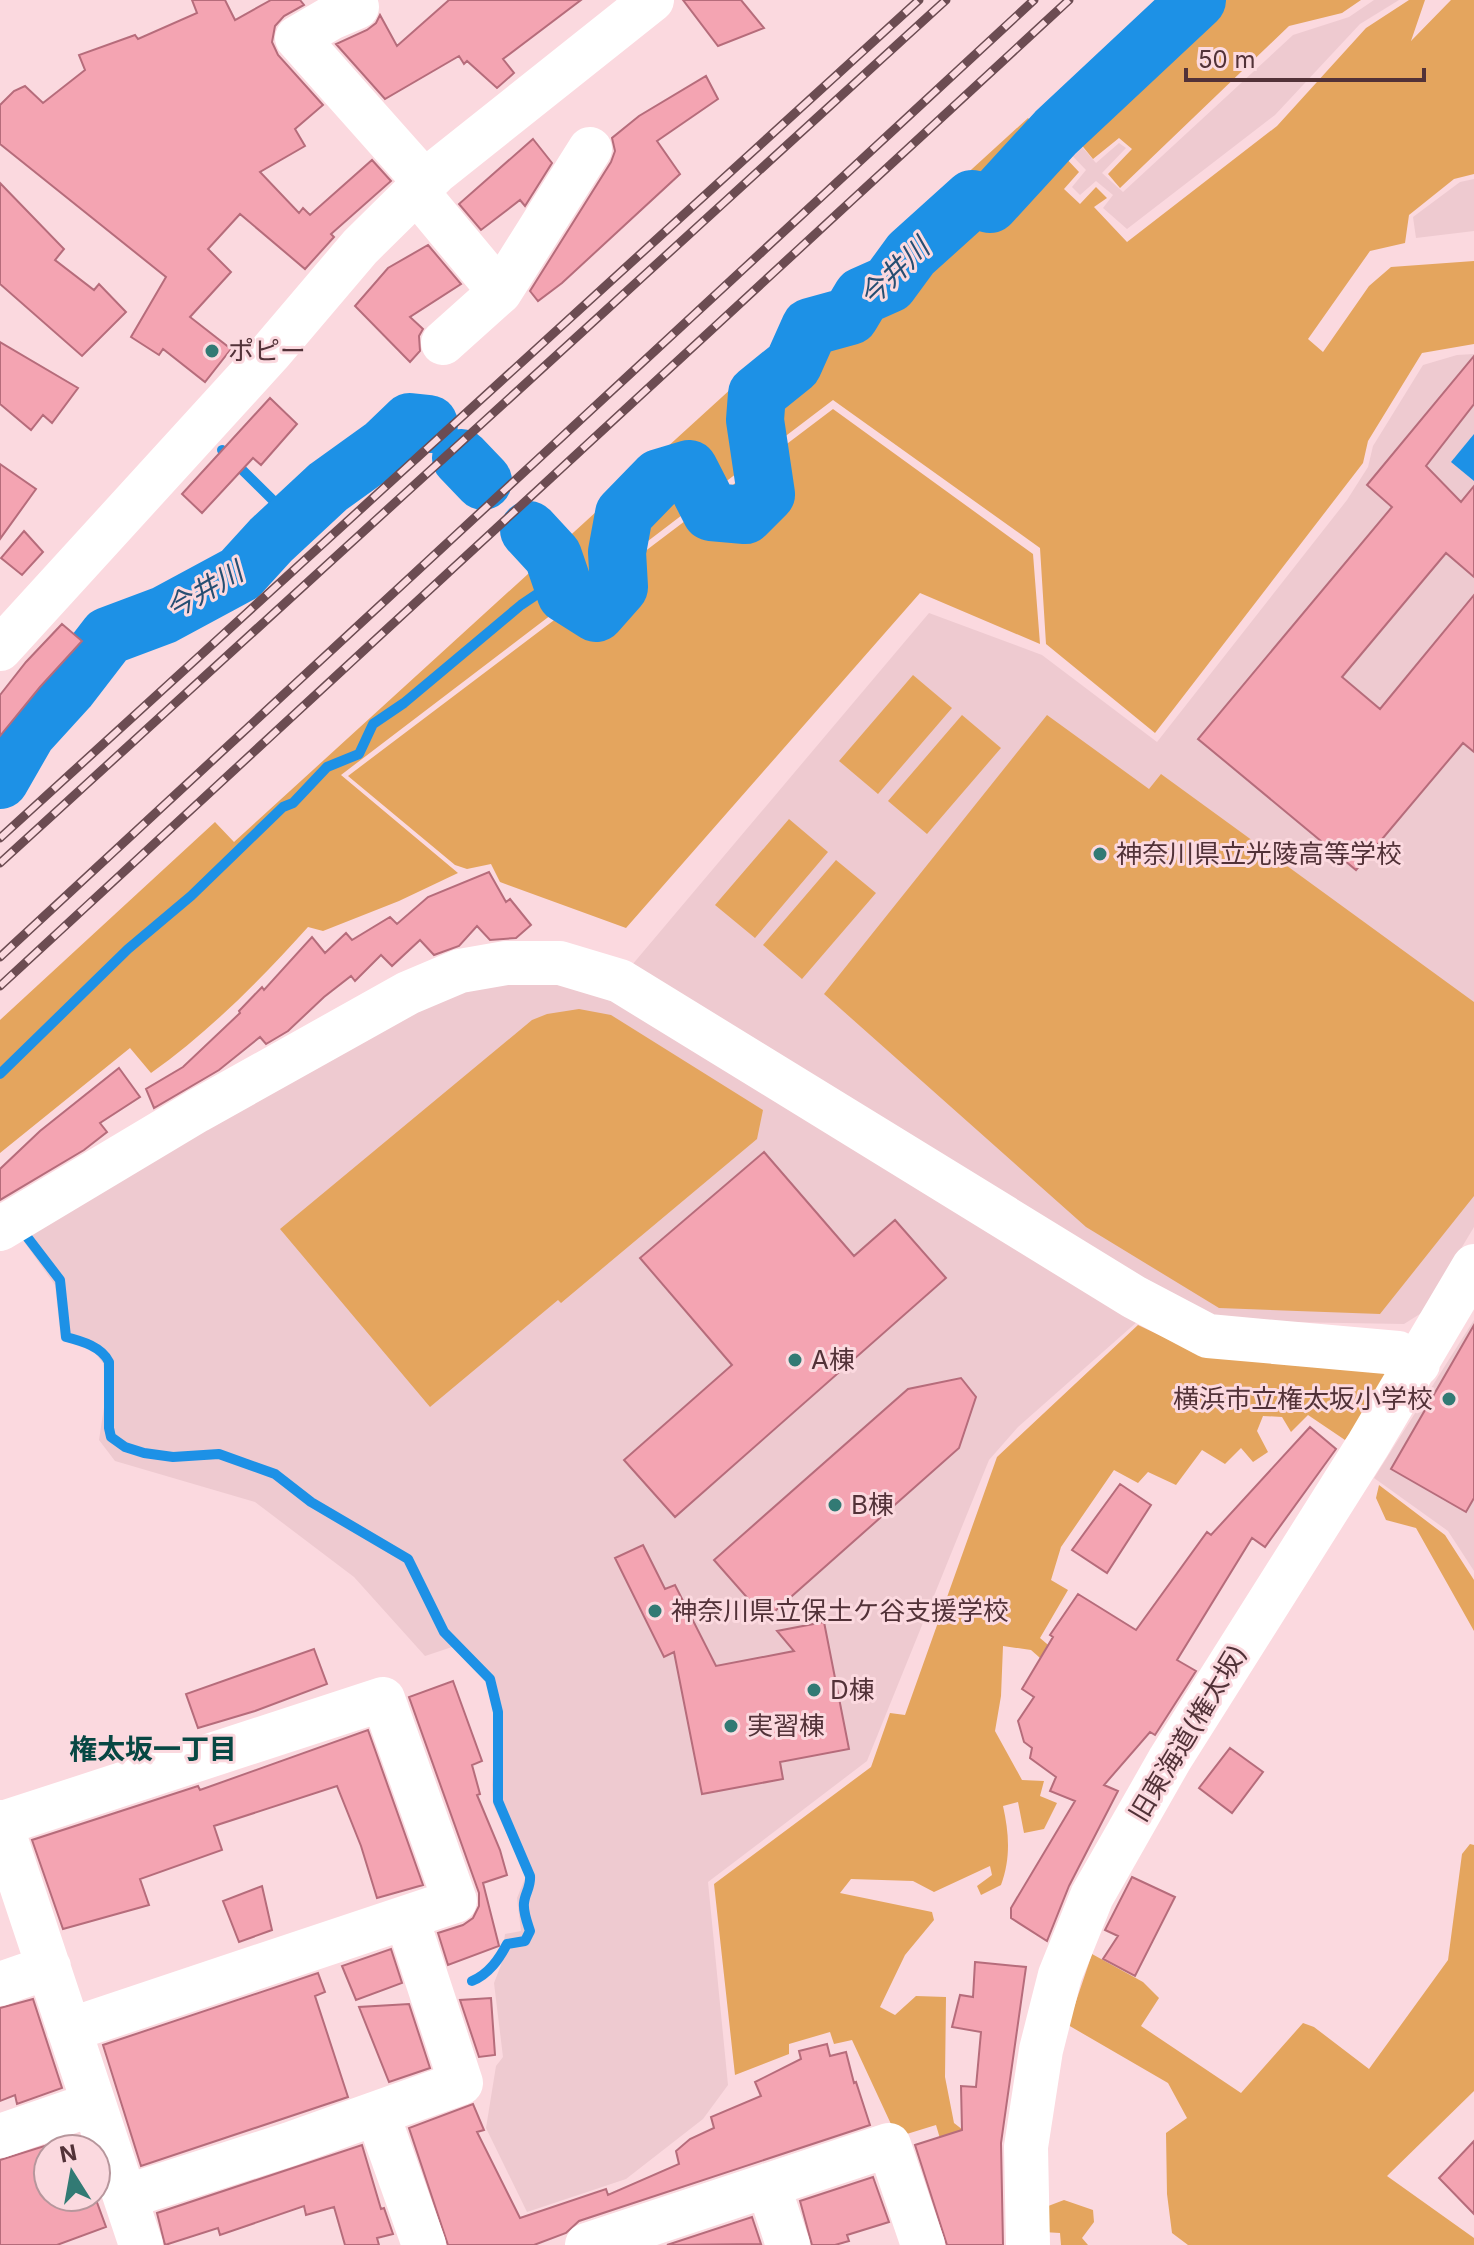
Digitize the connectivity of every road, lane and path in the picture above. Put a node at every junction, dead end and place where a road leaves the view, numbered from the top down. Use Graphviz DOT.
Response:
graph roads {
  1 [pos="652,0"];
  2 [pos="357,7"];
  3 [pos="590,149"];
  4 [pos="420,187"];
  5 [pos="500,292"];
  6 [pos="443,343"];
  7 [pos="0,649"];
  8 [pos="0,1229"];
  9 [pos="1472,1275"];
  10 [pos="1418,1364"];
  11 [pos="0,1823"];
  12 [pos="407,1919"];
  13 [pos="49,1967"];
  14 [pos="0,1984"];
  15 [pos="69,2030"];
  16 [pos="93,2104"];
  17 [pos="377,2113"];
  18 [pos="0,2136"];
  19 [pos="768,2185"];
  20 [pos="125,2197"];
  21 [pos="616,2241"];
  22 [pos="141,2245"];
  23 [pos="424,2245"];
  24 [pos="788,2245"];
  25 [pos="923,2245"];
  26 [pos="1028,2245"];
  1 -- 4 [label="street"];
  2 -- 4 [label="street"];
  3 -- 5 [label="street"];
  4 -- 5 [label="street"];
  4 -- 7 [label="street"];
  5 -- 6 [label="street"];
  8 -- 10 [label="street"];
  9 -- 10 [label="street, 旧東海道(権太坂)"];
  10 -- 26 [label="street, 旧東海道(権太坂)"];
  11 -- 12 [label="street"];
  11 -- 13 [label="street"];
  12 -- 15 [label="street"];
  12 -- 17 [label="street"];
  13 -- 14 [label="street"];
  13 -- 15 [label="street"];
  15 -- 16 [label="street"];
  16 -- 18 [label="street"];
  16 -- 20 [label="street"];
  17 -- 20 [label="street"];
  17 -- 23 [label="street"];
  19 -- 21 [label="street"];
  19 -- 24 [label="street"];
  19 -- 25 [label="street"];
  20 -- 22 [label="street"];
}
